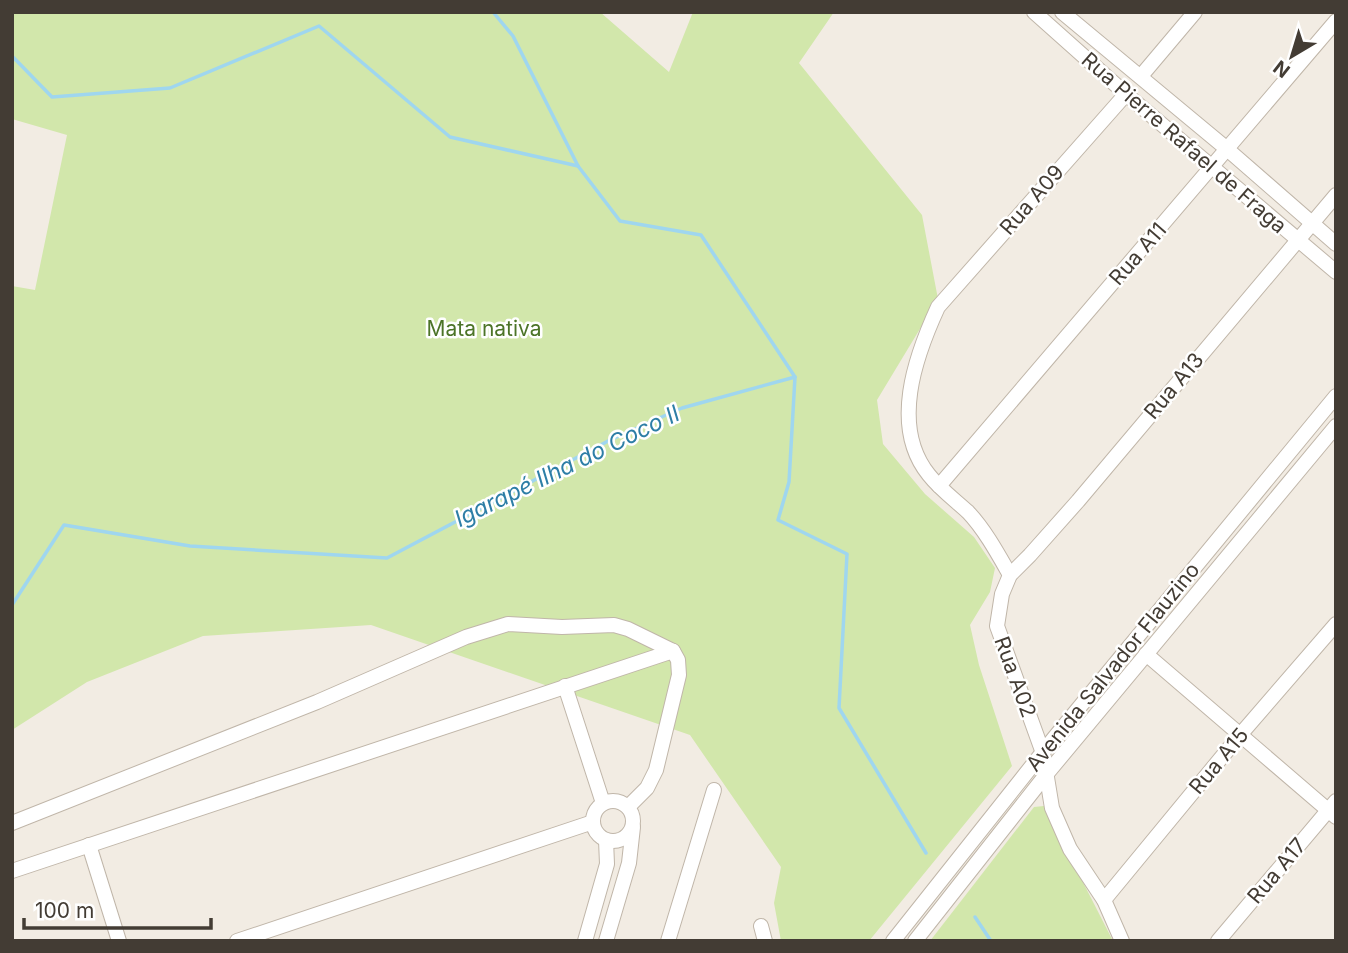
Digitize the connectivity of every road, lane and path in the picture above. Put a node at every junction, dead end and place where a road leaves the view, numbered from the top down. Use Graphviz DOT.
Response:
graph roads {
  1 [pos="1062,12"];
  2 [pos="1195,12"];
  3 [pos="1040,14"];
  4 [pos="1336,21"];
  5 [pos="1141,76"];
  6 [pos="1126,94"];
  7 [pos="1227,149"];
  8 [pos="1213,167"];
  9 [pos="1336,195"];
  10 [pos="1312,223"];
  11 [pos="1298,240"];
  12 [pos="1336,244"];
  13 [pos="1336,272"];
  14 [pos="1336,396"];
  15 [pos="1336,426"];
  16 [pos="939,486"];
  17 [pos="1010,575"];
  18 [pos="1336,624"];
  19 [pos="673,651"];
  20 [pos="1146,654"];
  21 [pos="565,687"];
  22 [pos="1240,735"];
  23 [pos="1043,753"];
  24 [pos="1045,776"];
  25 [pos="714,790"];
  26 [pos="603,803"];
  27 [pos="628,807"];
  28 [pos="1333,809"];
  29 [pos="593,822"];
  30 [pos="12,823"];
  31 [pos="633,826"];
  32 [pos="606,840"];
  33 [pos="89,845"];
  34 [pos="12,871"];
  35 [pos="1104,900"];
  36 [pos="119,941"];
  37 [pos="237,941"];
  38 [pos="585,941"];
  39 [pos="606,941"];
  40 [pos="668,941"];
  41 [pos="893,941"];
  42 [pos="915,941"];
  43 [pos="1122,941"];
  44 [pos="1218,941"];
  1 -- 5 [label="street, Rua Pierre Rafael de Fraga"];
  2 -- 5 [label="street"];
  3 -- 6 [label="street, Rua Pierre Rafael de Fraga"];
  4 -- 7 [label="street, Rua A11"];
  5 -- 7 [label="street, Rua Pierre Rafael de Fraga"];
  6 -- 8 [label="street, Rua Pierre Rafael de Fraga"];
  6 -- 16 [label="street, Rua A09"];
  7 -- 8 [label="street, Rua A11"];
  7 -- 10 [label="street, Rua Pierre Rafael de Fraga"];
  8 -- 11 [label="street, Rua Pierre Rafael de Fraga"];
  8 -- 16 [label="street, Rua A11"];
  9 -- 10 [label="street, Rua A13"];
  10 -- 11 [label="street, Rua A13"];
  10 -- 12 [label="street, Rua Pierre Rafael de Fraga"];
  11 -- 13 [label="street, Rua Pierre Rafael de Fraga"];
  11 -- 17 [label="street, Rua A13"];
  14 -- 23 [label="street, Avenida Salvador Flauzino"];
  15 -- 20 [label="street, Avenida Salvador Flauzino"];
  16 -- 17 [label="street"];
  17 -- 23 [label="street, Rua A02"];
  18 -- 22 [label="street, Rua A15"];
  19 -- 21 [label="street"];
  19 -- 27 [label="street"];
  19 -- 30 [label="street"];
  20 -- 22 [label="street"];
  20 -- 24 [label="street, Avenida Salvador Flauzino"];
  21 -- 26 [label="street"];
  21 -- 33 [label="street"];
  22 -- 28 [label="street"];
  22 -- 35 [label="street, Rua A15"];
  23 -- 24 [label="street, Rua A02"];
  23 -- 41 [label="street, Avenida Salvador Flauzino"];
  24 -- 35 [label="street, Rua A02"];
  24 -- 42 [label="street, Avenida Salvador Flauzino"];
  25 -- 40 [label="street"];
  26 -- 27 [label="street"];
  26 -- 29 [label="street"];
  27 -- 31 [label="street"];
  28 -- 44 [label="street, Rua A17"];
  29 -- 32 [label="street"];
  29 -- 37 [label="street"];
  31 -- 32 [label="street"];
  31 -- 39 [label="street"];
  32 -- 38 [label="street"];
  33 -- 34 [label="street"];
  33 -- 36 [label="street"];
  35 -- 43 [label="street, Rua A02"];
}
